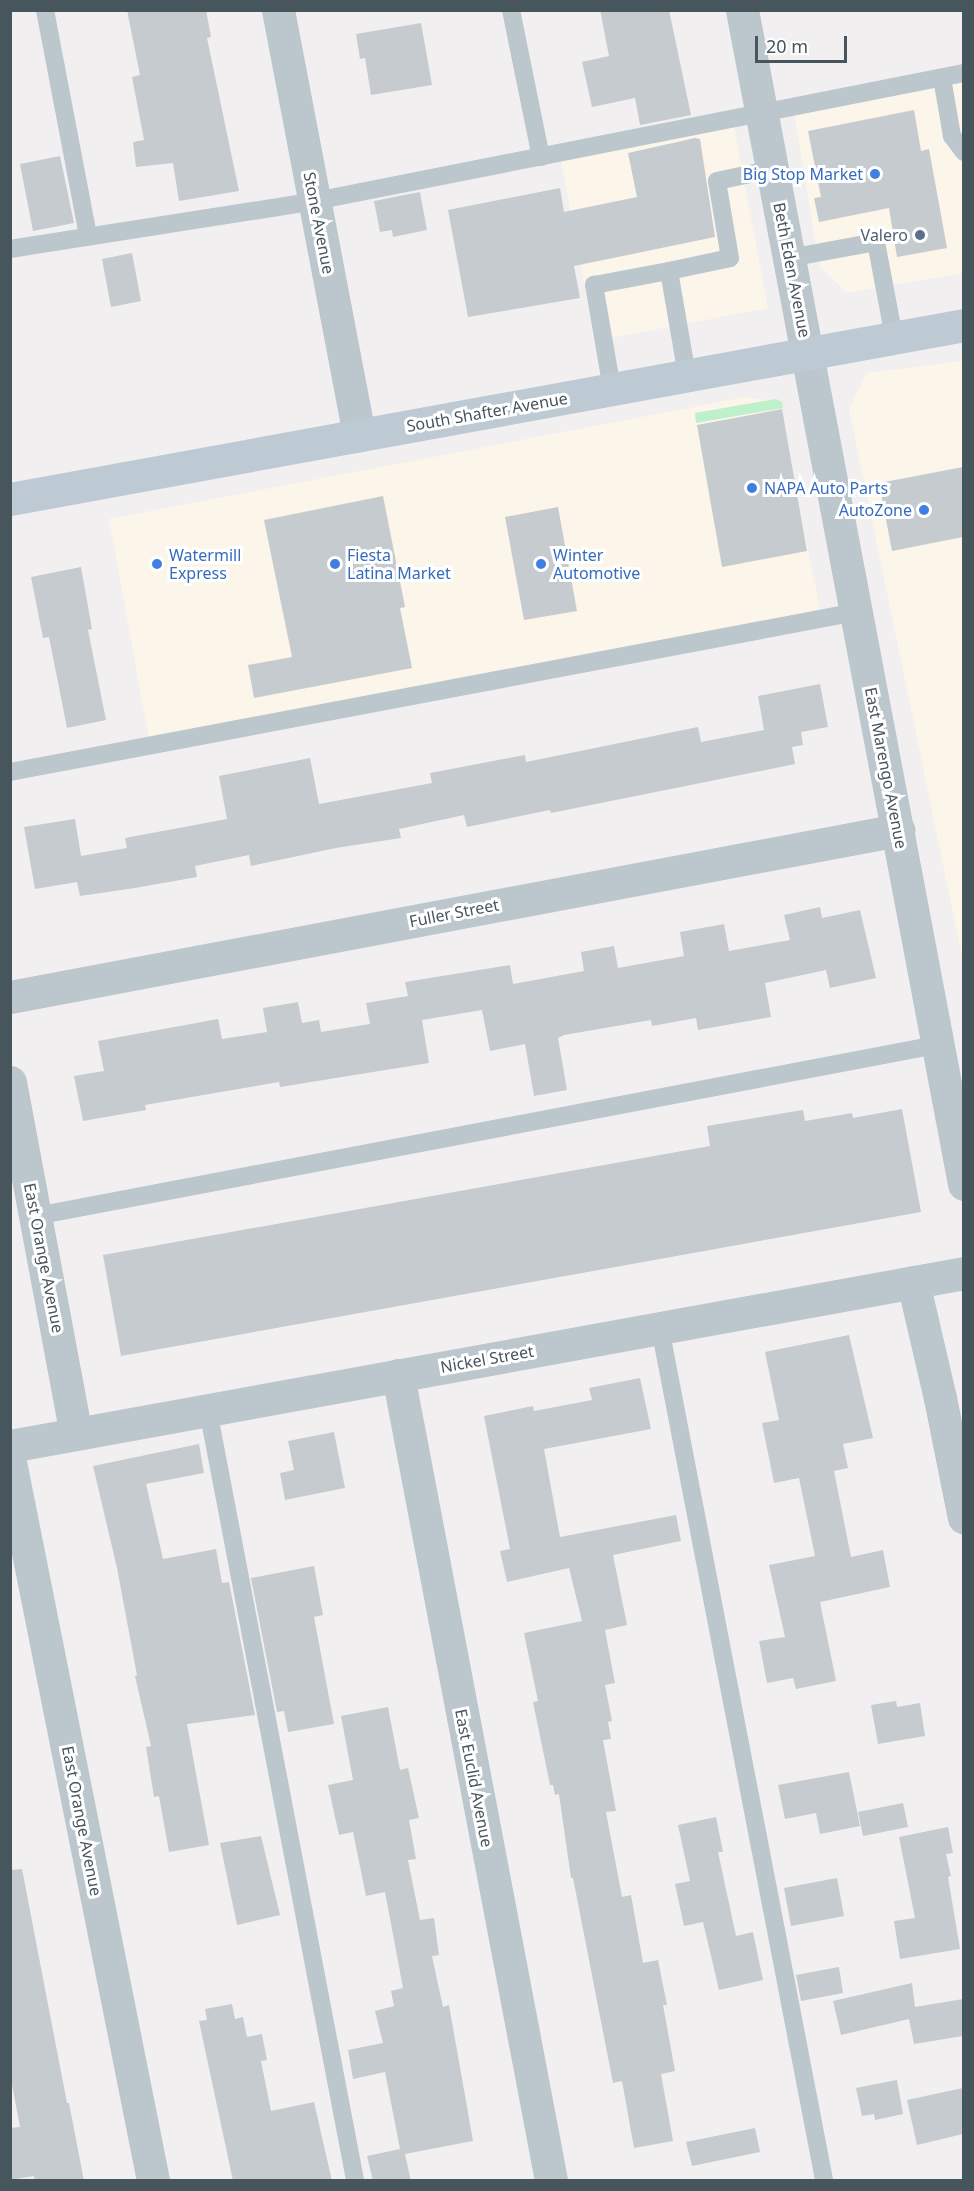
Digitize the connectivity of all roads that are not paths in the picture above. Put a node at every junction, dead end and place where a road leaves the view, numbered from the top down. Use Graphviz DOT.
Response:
graph roads {
  1 [pos="45,10"];
  2 [pos="278,10"];
  3 [pos="511,10"];
  4 [pos="742,10"];
  5 [pos="963,73"];
  6 [pos="942,78"];
  7 [pos="762,113"];
  8 [pos="963,152"];
  9 [pos="541,158"];
  10 [pos="772,169"];
  11 [pos="315,201"];
  12 [pos="88,235"];
  13 [pos="10,249"];
  14 [pos="789,258"];
  15 [pos="669,271"];
  16 [pos="963,325"];
  17 [pos="894,337"];
  18 [pos="807,353"];
  19 [pos="687,375"];
  20 [pos="612,388"];
  21 [pos="359,435"];
  22 [pos="10,499"];
  23 [pos="857,612"];
  24 [pos="10,772"];
  25 [pos="898,830"];
  26 [pos="10,997"];
  27 [pos="937,1045"];
  28 [pos="10,1082"];
  29 [pos="963,1184"];
  30 [pos="36,1216"];
  31 [pos="963,1273"];
  32 [pos="913,1282"];
  33 [pos="660,1328"];
  34 [pos="398,1375"];
  35 [pos="208,1410"];
  36 [pos="76,1434"];
  37 [pos="10,1446"];
  38 [pos="10,1461"];
  39 [pos="963,1518"];
  40 [pos="153,2181"];
  41 [pos="355,2181"];
  42 [pos="551,2181"];
  43 [pos="824,2181"];
  1 -- 12 [label="lane"];
  2 -- 11 [label="street, Stone Avenue"];
  3 -- 9 [label="lane"];
  4 -- 7 [label="street, Beth Eden Avenue"];
  5 -- 6 [label="lane"];
  6 -- 7 [label="lane"];
  6 -- 8 [label="lane"];
  7 -- 9 [label="lane"];
  7 -- 10 [label="street, Beth Eden Avenue"];
  9 -- 11 [label="lane"];
  10 -- 14 [label="street, Beth Eden Avenue"];
  10 -- 15 [label="lane"];
  11 -- 12 [label="lane"];
  11 -- 21 [label="street, Stone Avenue"];
  12 -- 13 [label="lane"];
  14 -- 17 [label="lane"];
  14 -- 18 [label="street, Beth Eden Avenue"];
  15 -- 19 [label="lane"];
  15 -- 20 [label="lane"];
  16 -- 17 [label="main road, South Shafter Avenue"];
  17 -- 18 [label="main road, South Shafter Avenue"];
  18 -- 19 [label="main road, South Shafter Avenue"];
  18 -- 23 [label="street, East Marengo Avenue"];
  19 -- 20 [label="main road, South Shafter Avenue"];
  20 -- 21 [label="main road, South Shafter Avenue"];
  21 -- 22 [label="main road, South Shafter Avenue"];
  23 -- 24 [label="lane"];
  23 -- 25 [label="street, East Marengo Avenue"];
  25 -- 26 [label="street, Fuller Street"];
  25 -- 27 [label="street, East Marengo Avenue"];
  27 -- 29 [label="street, East Marengo Avenue"];
  27 -- 30 [label="lane"];
  28 -- 30 [label="street, East Orange Avenue"];
  30 -- 36 [label="street, East Orange Avenue"];
  31 -- 32 [label="street, Nickel Street"];
  32 -- 33 [label="street, Nickel Street"];
  32 -- 39 [label="street"];
  33 -- 34 [label="street, Nickel Street"];
  33 -- 43 [label="lane"];
  34 -- 35 [label="street, Nickel Street"];
  34 -- 42 [label="street, East Euclid Avenue"];
  35 -- 36 [label="street, Nickel Street"];
  35 -- 41 [label="lane"];
  36 -- 37 [label="street, Nickel Street"];
  38 -- 40 [label="street, East Orange Avenue"];
}
